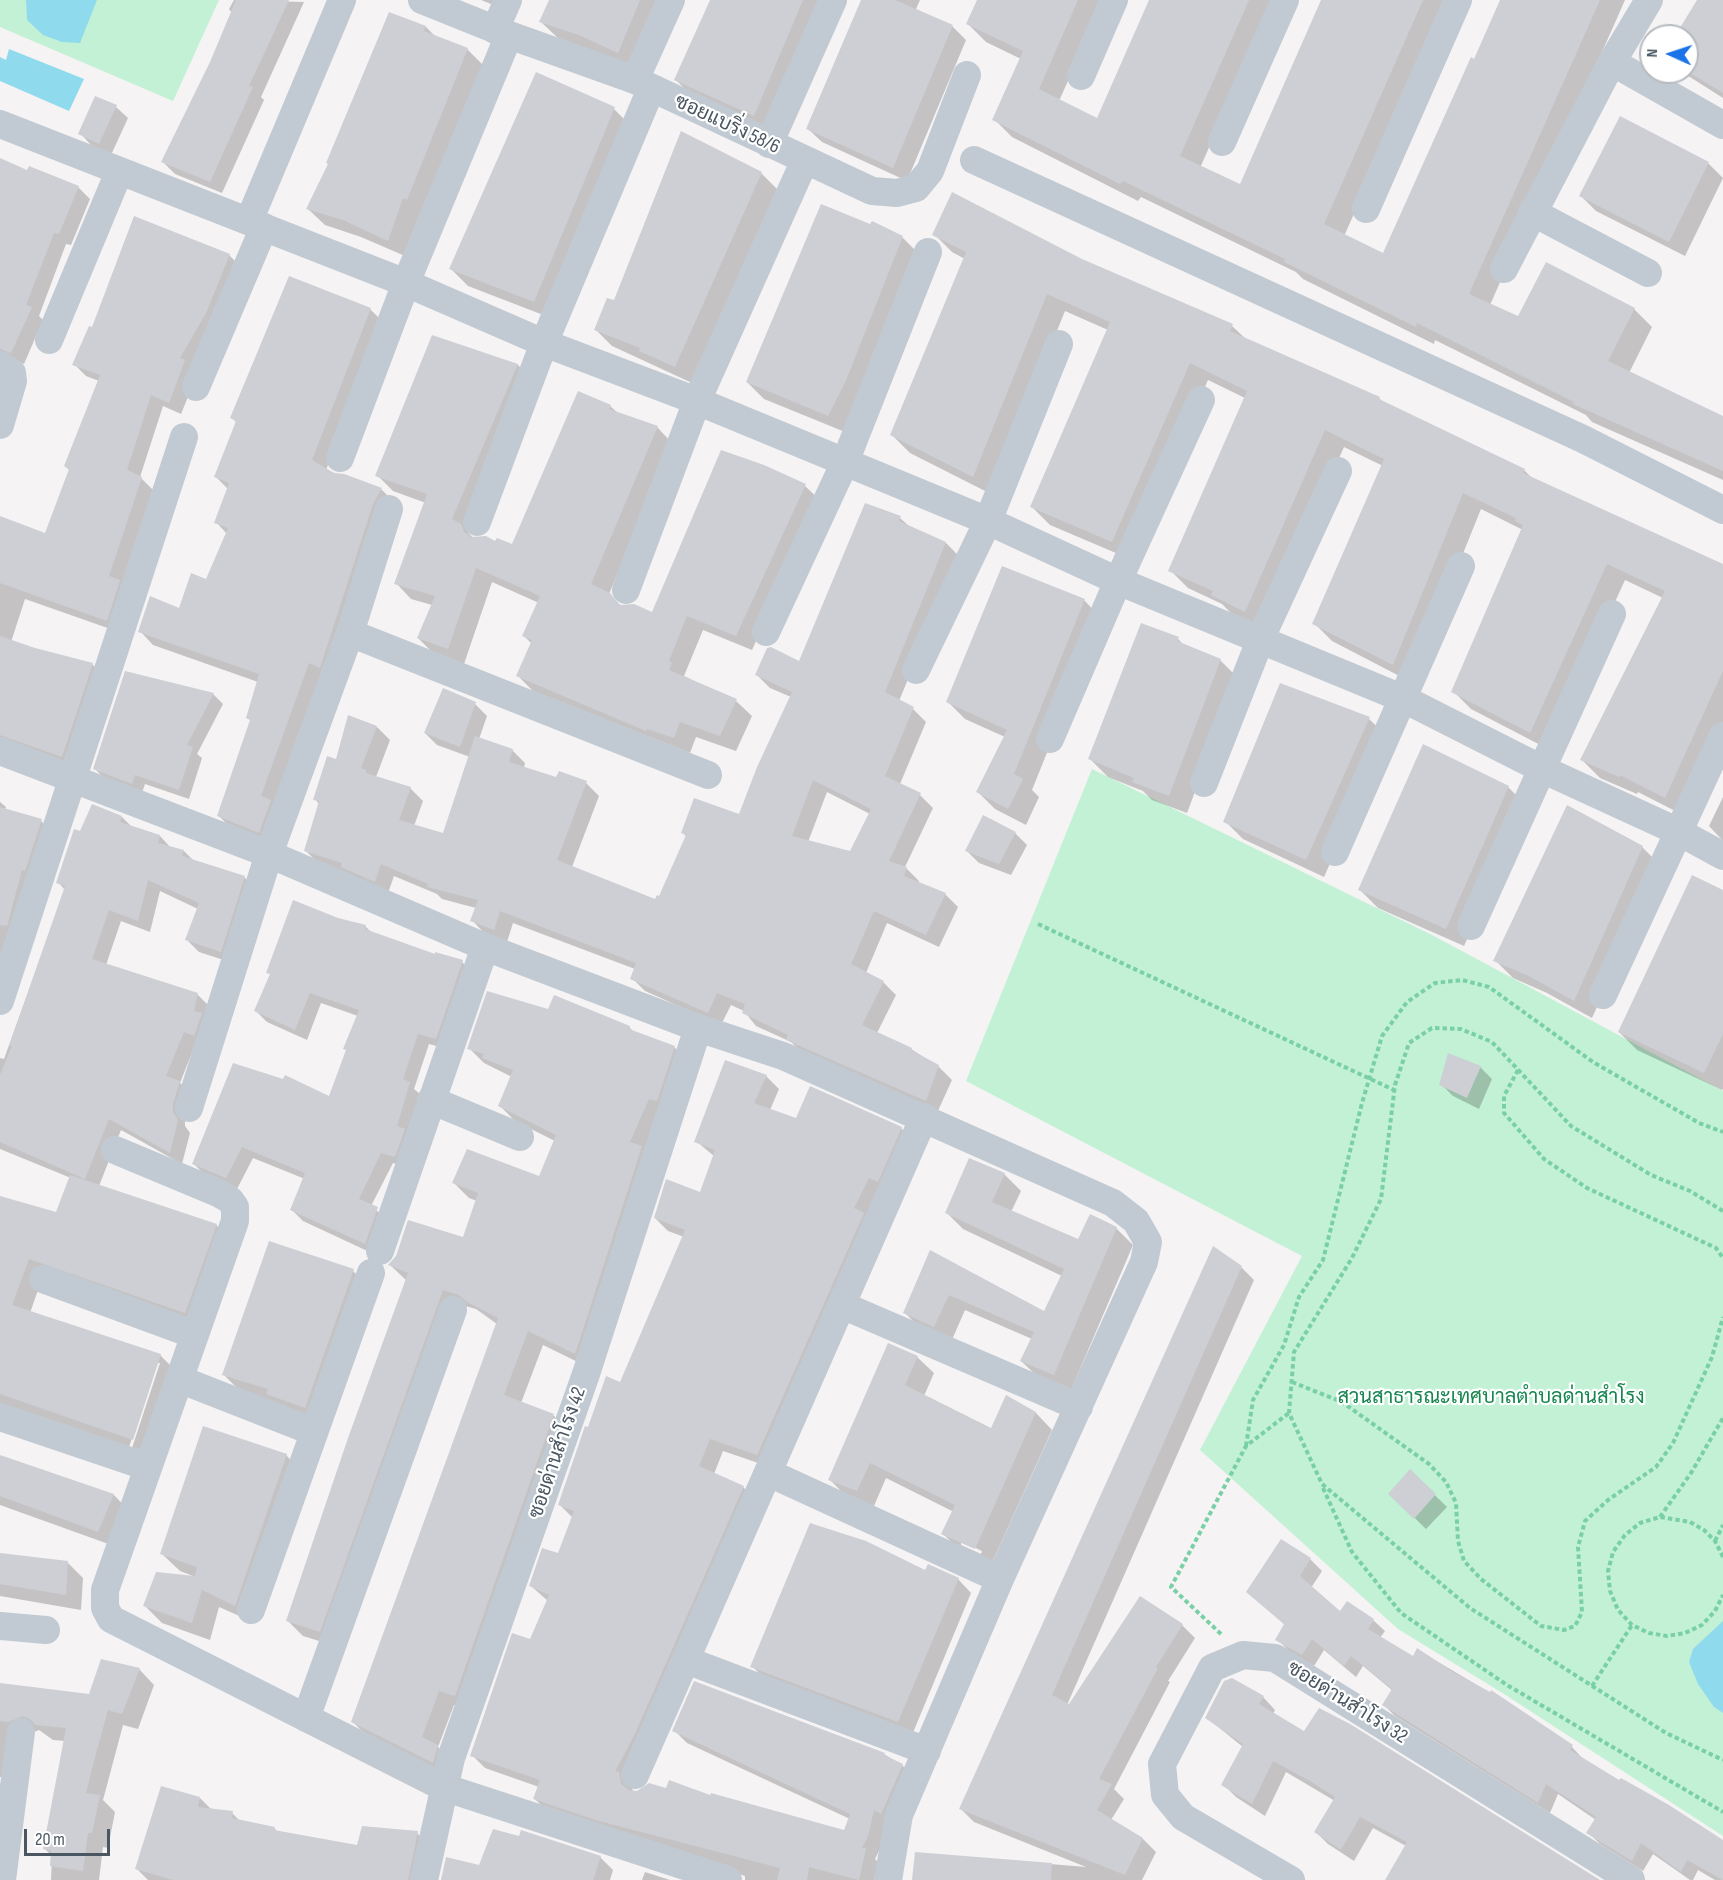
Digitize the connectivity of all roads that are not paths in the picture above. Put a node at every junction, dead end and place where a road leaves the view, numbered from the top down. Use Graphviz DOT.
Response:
graph roads {
  1 [pos="342,0"];
  2 [pos="423,0"];
  3 [pos="508,0"];
  4 [pos="672,0"];
  5 [pos="833,0"];
  6 [pos="1114,0"];
  7 [pos="1285,0"];
  8 [pos="1458,0"];
  9 [pos="1650,0"];
  10 [pos="502,33"];
  11 [pos="1612,62"];
  12 [pos="967,75"];
  13 [pos="1081,76"];
  14 [pos="643,85"];
  15 [pos="0,124"];
  16 [pos="1723,125"];
  17 [pos="1222,142"];
  18 [pos="769,144"];
  19 [pos="974,160"];
  20 [pos="804,162"];
  21 [pos="119,172"];
  22 [pos="1366,209"];
  23 [pos="1532,212"];
  24 [pos="256,224"];
  25 [pos="928,252"];
  26 [pos="1504,269"];
  27 [pos="1648,273"];
  28 [pos="406,283"];
  29 [pos="49,340"];
  30 [pos="544,343"];
  31 [pos="1059,344"];
  32 [pos="0,365"];
  33 [pos="196,387"];
  34 [pos="698,400"];
  35 [pos="1201,400"];
  36 [pos="0,425"];
  37 [pos="184,437"];
  38 [pos="340,458"];
  39 [pos="844,462"];
  40 [pos="1338,471"];
  41 [pos="389,509"];
  42 [pos="1723,510"];
  43 [pos="988,521"];
  44 [pos="477,522"];
  45 [pos="1461,566"];
  46 [pos="1118,581"];
  47 [pos="626,590"];
  48 [pos="1611,614"];
  49 [pos="766,632"];
  50 [pos="350,633"];
  51 [pos="1261,638"];
  52 [pos="916,670"];
  53 [pos="1404,699"];
  54 [pos="1723,736"];
  55 [pos="1050,739"];
  56 [pos="0,752"];
  57 [pos="1542,769"];
  58 [pos="708,775"];
  59 [pos="72,780"];
  60 [pos="1204,783"];
  61 [pos="1679,832"];
  62 [pos="1335,852"];
  63 [pos="269,854"];
  64 [pos="1723,856"];
  65 [pos="1471,926"];
  66 [pos="485,947"];
  67 [pos="1603,995"];
  68 [pos="0,1001"];
  69 [pos="698,1028"];
  70 [pos="430,1100"];
  71 [pos="189,1108"];
  72 [pos="924,1117"];
  73 [pos="520,1137"];
  74 [pos="115,1150"];
  75 [pos="44,1279"];
  76 [pos="844,1306"];
  77 [pos="453,1310"];
  78 [pos="195,1335"];
  79 [pos="180,1379"];
  80 [pos="1080,1407"];
  81 [pos="0,1417"];
  82 [pos="314,1432"];
  83 [pos="148,1467"];
  84 [pos="769,1473"];
  85 [pos="1000,1579"];
  86 [pos="251,1611"];
  87 [pos="0,1626"];
  88 [pos="46,1630"];
  89 [pos="686,1660"];
  90 [pos="306,1718"];
  91 [pos="21,1731"];
  92 [pos="927,1751"];
  93 [pos="635,1775"];
  94 [pos="443,1787"];
  95 [pos="10,1879"];
  96 [pos="424,1880"];
  97 [pos="728,1880"];
  98 [pos="888,1880"];
  99 [pos="1291,1880"];
  100 [pos="1631,1880"];
  1 -- 24 [label="street"];
  2 -- 10 [label="street, ซอยแบริ่ง 58/6"];
  3 -- 10 [label="street"];
  4 -- 14 [label="street"];
  5 -- 18 [label="street"];
  6 -- 13 [label="street"];
  7 -- 17 [label="street"];
  8 -- 22 [label="street"];
  9 -- 11 [label="street"];
  10 -- 14 [label="street, ซอยแบริ่ง 58/6"];
  10 -- 28 [label="street"];
  11 -- 16 [label="street"];
  11 -- 23 [label="street"];
  12 -- 20 [label="street, ซอยแบริ่ง 58/6"];
  14 -- 18 [label="street, ซอยแบริ่ง 58/6"];
  14 -- 30 [label="street"];
  15 -- 21 [label="street"];
  18 -- 20 [label="street, ซอยแบริ่ง 58/6"];
  19 -- 42 [label="street"];
  20 -- 34 [label="street"];
  21 -- 24 [label="street"];
  21 -- 29 [label="street"];
  23 -- 26 [label="street"];
  23 -- 27 [label="street"];
  24 -- 28 [label="street"];
  24 -- 33 [label="street"];
  25 -- 39 [label="street"];
  28 -- 30 [label="street"];
  28 -- 38 [label="street"];
  30 -- 34 [label="street"];
  30 -- 44 [label="street"];
  31 -- 43 [label="street"];
  32 -- 36 [label="street"];
  34 -- 39 [label="street"];
  34 -- 47 [label="street"];
  35 -- 46 [label="street"];
  37 -- 59 [label="street"];
  39 -- 43 [label="street"];
  39 -- 49 [label="street"];
  40 -- 51 [label="street"];
  41 -- 50 [label="street"];
  43 -- 46 [label="street"];
  43 -- 52 [label="street"];
  45 -- 53 [label="street"];
  46 -- 51 [label="street"];
  46 -- 55 [label="street"];
  48 -- 57 [label="street"];
  50 -- 58 [label="street"];
  50 -- 63 [label="street"];
  51 -- 53 [label="street"];
  51 -- 60 [label="street"];
  53 -- 57 [label="street"];
  53 -- 62 [label="street"];
  54 -- 61 [label="street"];
  56 -- 59 [label="street"];
  57 -- 61 [label="street"];
  57 -- 65 [label="street"];
  59 -- 63 [label="street"];
  59 -- 68 [label="street"];
  61 -- 64 [label="street"];
  61 -- 67 [label="street"];
  63 -- 66 [label="street"];
  63 -- 71 [label="street"];
  66 -- 69 [label="street"];
  66 -- 70 [label="street"];
  69 -- 72 [label="street"];
  69 -- 94 [label="street, ซอยด่านสำโรง 42"];
  70 -- 73 [label="street"];
  70 -- 82 [label="street"];
  72 -- 76 [label="street"];
  72 -- 80 [label="street"];
  74 -- 78 [label="street"];
  75 -- 78 [label="street"];
  76 -- 80 [label="street"];
  76 -- 84 [label="street"];
  77 -- 90 [label="street"];
  78 -- 79 [label="street"];
  79 -- 82 [label="street"];
  79 -- 83 [label="street"];
  80 -- 85 [label="street"];
  81 -- 83 [label="street"];
  82 -- 86 [label="street"];
  83 -- 90 [label="street"];
  84 -- 85 [label="street"];
  84 -- 89 [label="street"];
  85 -- 92 [label="street"];
  87 -- 88 [label="street"];
  89 -- 92 [label="street"];
  89 -- 93 [label="street"];
  90 -- 94 [label="street"];
  91 -- 95 [label="street"];
  92 -- 98 [label="street"];
  94 -- 96 [label="street, ซอยด่านสำโรง 42"];
  94 -- 97 [label="street"];
  99 -- 100 [label="street, ซอยด่านสำโรง 32"];
}
